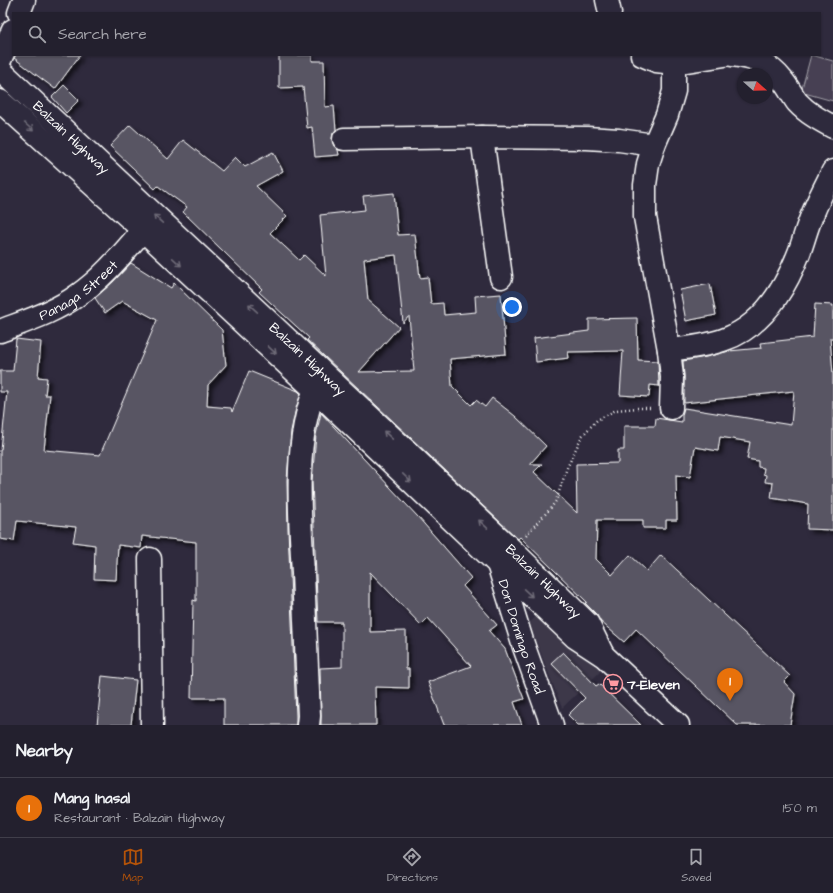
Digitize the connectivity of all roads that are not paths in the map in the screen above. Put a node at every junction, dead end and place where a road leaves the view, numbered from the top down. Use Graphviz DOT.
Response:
graph roads {
  1 [pos="24,0"];
  2 [pos="607,0"];
  3 [pos="19,12"];
  4 [pos="610,12"];
  5 [pos="12,32"];
  6 [pos="644,56"];
  7 [pos="713,56"];
  8 [pos="740,56"];
  9 [pos="0,60"];
  10 [pos="674,63"];
  11 [pos="0,70"];
  12 [pos="0,101"];
  13 [pos="833,127"];
  14 [pos="482,137"];
  15 [pos="344,139"];
  16 [pos="654,145"];
  17 [pos="833,171"];
  18 [pos="143,230"];
  19 [pos="501,277"];
  20 [pos="0,331"];
  21 [pos="669,350"];
  22 [pos="316,390"];
  23 [pos="671,408"];
  24 [pos="505,558"];
  25 [pos="150,559"];
  26 [pos="152,725"];
  27 [pos="308,725"];
  28 [pos="552,725"];
  29 [pos="678,725"];
  1 -- 3 [label="street"];
  2 -- 4 [label="street"];
  5 -- 9 [label="street"];
  6 -- 10 [label="street"];
  7 -- 10 [label="street"];
  8 -- 13 [label="street"];
  10 -- 16 [label="street"];
  24 -- 11 [label="street, Balzain Highway, one-way"];
  12 -- 18 [label="street, Balzain Highway, one-way"];
  14 -- 15 [label="street"];
  14 -- 16 [label="street"];
  14 -- 19 [label="street"];
  16 -- 21 [label="street"];
  17 -- 21 [label="street"];
  18 -- 20 [label="street, Panaga Street"];
  18 -- 22 [label="street, Balzain Highway, one-way"];
  21 -- 23 [label="street"];
  22 -- 24 [label="street, Balzain Highway, one-way"];
  22 -- 27 [label="street"];
  24 -- 28 [label="street, Don Domingo Road"];
  24 -- 29 [label="street, Balzain Highway"];
  25 -- 26 [label="street"];
}
